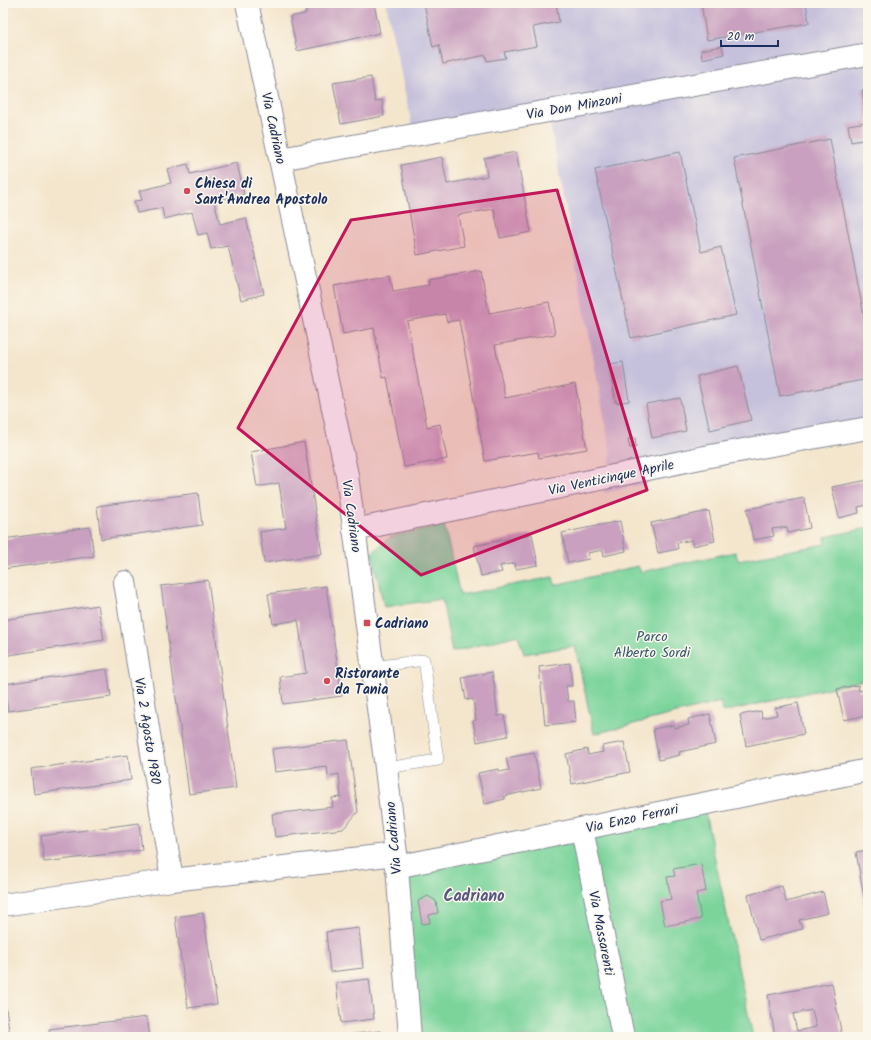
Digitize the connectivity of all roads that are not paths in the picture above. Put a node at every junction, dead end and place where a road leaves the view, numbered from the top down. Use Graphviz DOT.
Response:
graph roads {
  1 [pos="247,3"];
  2 [pos="868,54"];
  3 [pos="280,159"];
  4 [pos="868,428"];
  5 [pos="354,530"];
  6 [pos="125,582"];
  7 [pos="373,667"];
  8 [pos="386,768"];
  9 [pos="868,770"];
  10 [pos="582,829"];
  11 [pos="396,860"];
  12 [pos="172,880"];
  13 [pos="3,905"];
  14 [pos="410,1037"];
  15 [pos="622,1037"];
  1 -- 3 [label="street, Via Cadriano"];
  2 -- 3 [label="street, Via Don Minzoni"];
  3 -- 5 [label="street, Via Cadriano"];
  4 -- 5 [label="street, Via Venticinque Aprile"];
  5 -- 7 [label="street, Via Cadriano"];
  6 -- 12 [label="street, Via 2 Agosto 1980"];
  7 -- 8 [label="street, Via Cadriano"];
  7 -- 8 [label="lane"];
  8 -- 11 [label="street, Via Cadriano"];
  9 -- 10 [label="street, Via Enzo Ferrari"];
  10 -- 11 [label="street, Via Enzo Ferrari"];
  10 -- 15 [label="street, Via Massarenti"];
  11 -- 12 [label="street"];
  11 -- 14 [label="street, Via Cadriano"];
  12 -- 13 [label="street"];
}
